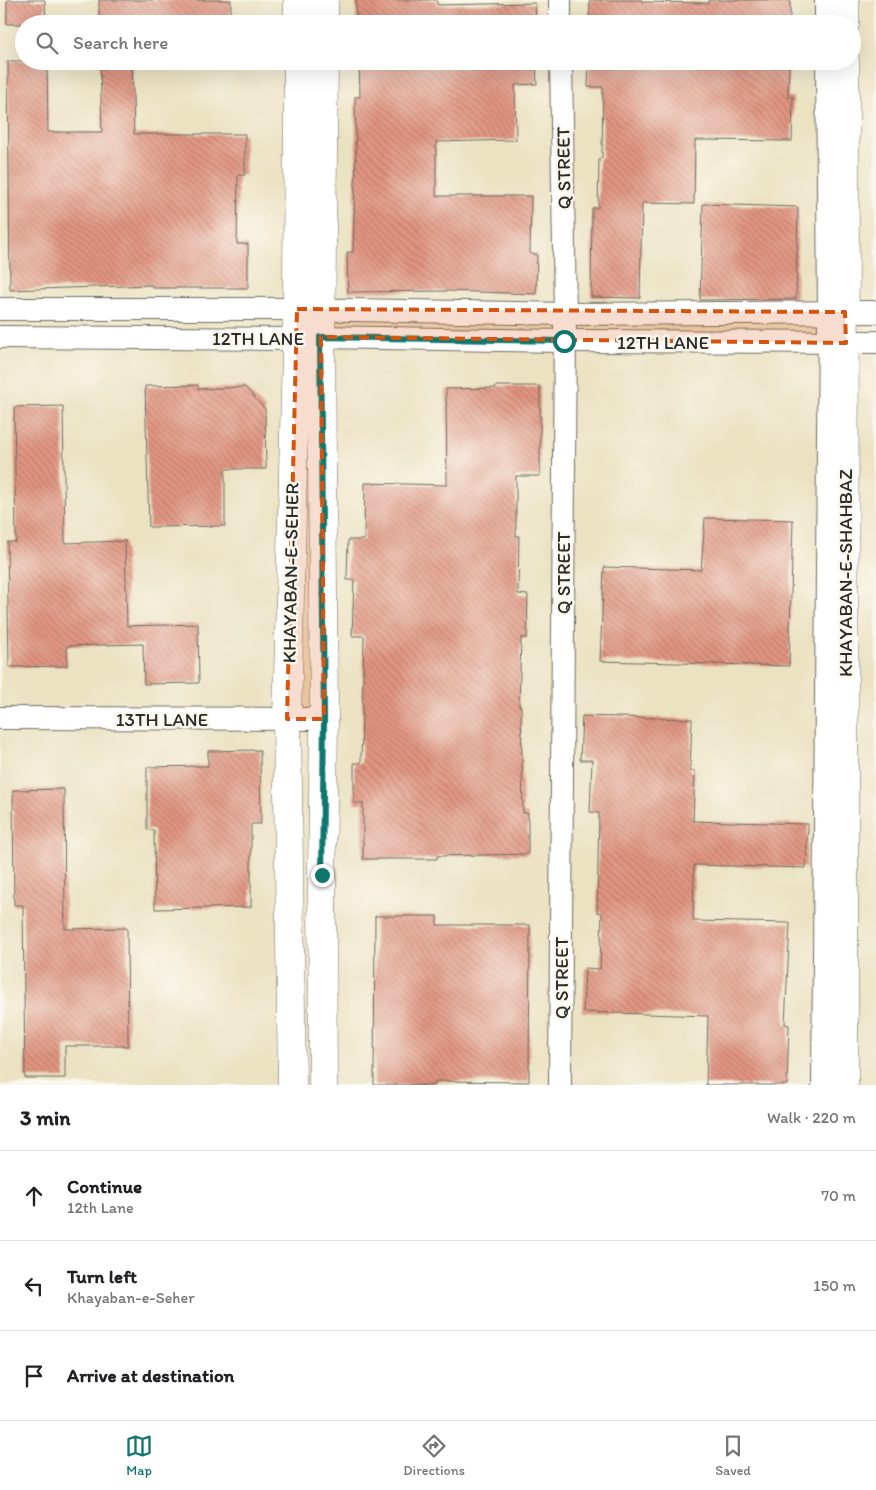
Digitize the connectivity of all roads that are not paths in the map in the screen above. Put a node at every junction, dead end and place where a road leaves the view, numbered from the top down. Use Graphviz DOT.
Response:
graph roads {
  1 [pos="298,0"];
  2 [pos="324,0"];
  3 [pos="560,0"];
  4 [pos="826,0"];
  5 [pos="845,0"];
  6 [pos="298,15"];
  7 [pos="324,15"];
  8 [pos="560,15"];
  9 [pos="826,15"];
  10 [pos="845,15"];
  11 [pos="298,70"];
  12 [pos="323,70"];
  13 [pos="561,70"];
  14 [pos="827,70"];
  15 [pos="845,70"];
  16 [pos="0,309"];
  17 [pos="310,310"];
  18 [pos="837,312"];
  19 [pos="876,312"];
  20 [pos="565,314"];
  21 [pos="0,338"];
  22 [pos="308,338"];
  23 [pos="564,341"];
  24 [pos="876,342"];
  25 [pos="837,343"];
  26 [pos="0,718"];
  27 [pos="287,719"];
  28 [pos="324,719"];
  29 [pos="292,1085"];
  30 [pos="322,1085"];
  31 [pos="560,1085"];
  32 [pos="823,1085"];
  33 [pos="844,1085"];
  1 -- 6 [label="street"];
  2 -- 7 [label="street"];
  3 -- 8 [label="street"];
  4 -- 9 [label="street"];
  5 -- 10 [label="street"];
  11 -- 17 [label="street, KHAYABAN-E-SEHER"];
  12 -- 17 [label="street, KHAYABAN-E-SEHER"];
  13 -- 20 [label="street, Q STREET"];
  14 -- 18 [label="street"];
  15 -- 18 [label="street, KHAYABAN-E-SHAHBAZ"];
  16 -- 17 [label="street, 12TH LANE"];
  17 -- 20 [label="street, 12TH LANE"];
  17 -- 22 [label="street, KHAYABAN-E-SEHER"];
  18 -- 19 [label="street, 12TH LANE"];
  18 -- 20 [label="street, 12TH LANE"];
  18 -- 25 [label="street, KHAYABAN-E-SHAHBAZ"];
  20 -- 23 [label="street, Q STREET"];
  21 -- 22 [label="street, 12TH LANE"];
  22 -- 23 [label="street, 12TH LANE"];
  22 -- 27 [label="street, KHAYABAN-E-SEHER"];
  22 -- 28 [label="street, KHAYABAN-E-SEHER"];
  23 -- 25 [label="street, 12TH LANE"];
  23 -- 31 [label="street, Q STREET"];
  24 -- 25 [label="street, 12TH LANE"];
  25 -- 32 [label="street"];
  25 -- 33 [label="street, KHAYABAN-E-SHAHBAZ"];
  26 -- 27 [label="street, 13TH LANE"];
  27 -- 28 [label="street, 13TH LANE"];
  27 -- 29 [label="street, KHAYABAN-E-SEHER"];
  28 -- 30 [label="street, KHAYABAN-E-SEHER"];
}
